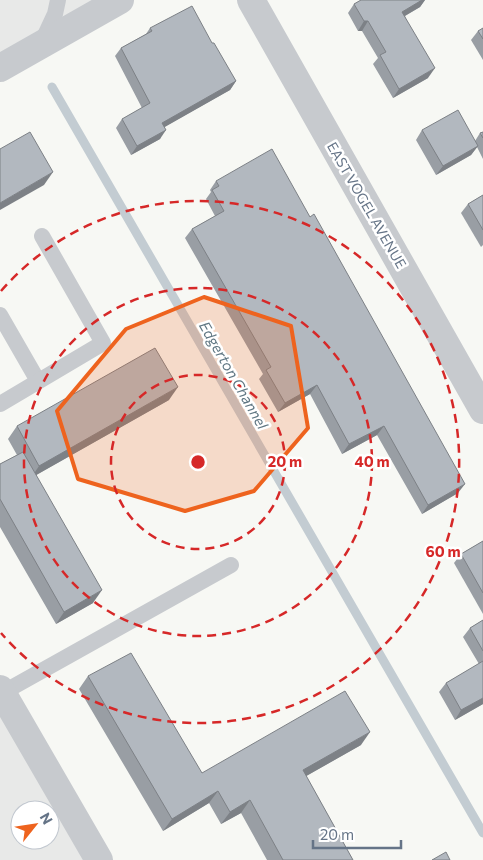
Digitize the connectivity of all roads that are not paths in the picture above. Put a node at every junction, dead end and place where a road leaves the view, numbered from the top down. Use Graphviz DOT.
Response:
graph roads {
  1 [pos="58,0"];
  2 [pos="120,0"];
  3 [pos="250,0"];
  4 [pos="40,45"];
  5 [pos="0,68"];
  6 [pos="42,236"];
  7 [pos="0,315"];
  8 [pos="38,381"];
  9 [pos="0,404"];
  10 [pos="483,410"];
  11 [pos="231,565"];
  12 [pos="1,691"];
  13 [pos="99,860"];
  1 -- 4 [label="lane"];
  2 -- 4 [label="street"];
  3 -- 10 [label="street, EAST VOGEL AVENUE"];
  4 -- 5 [label="street"];
  6 -- 8 [label="lane"];
  7 -- 8 [label="lane"];
  8 -- 9 [label="lane"];
  11 -- 12 [label="lane"];
  12 -- 13 [label="street"];
}
